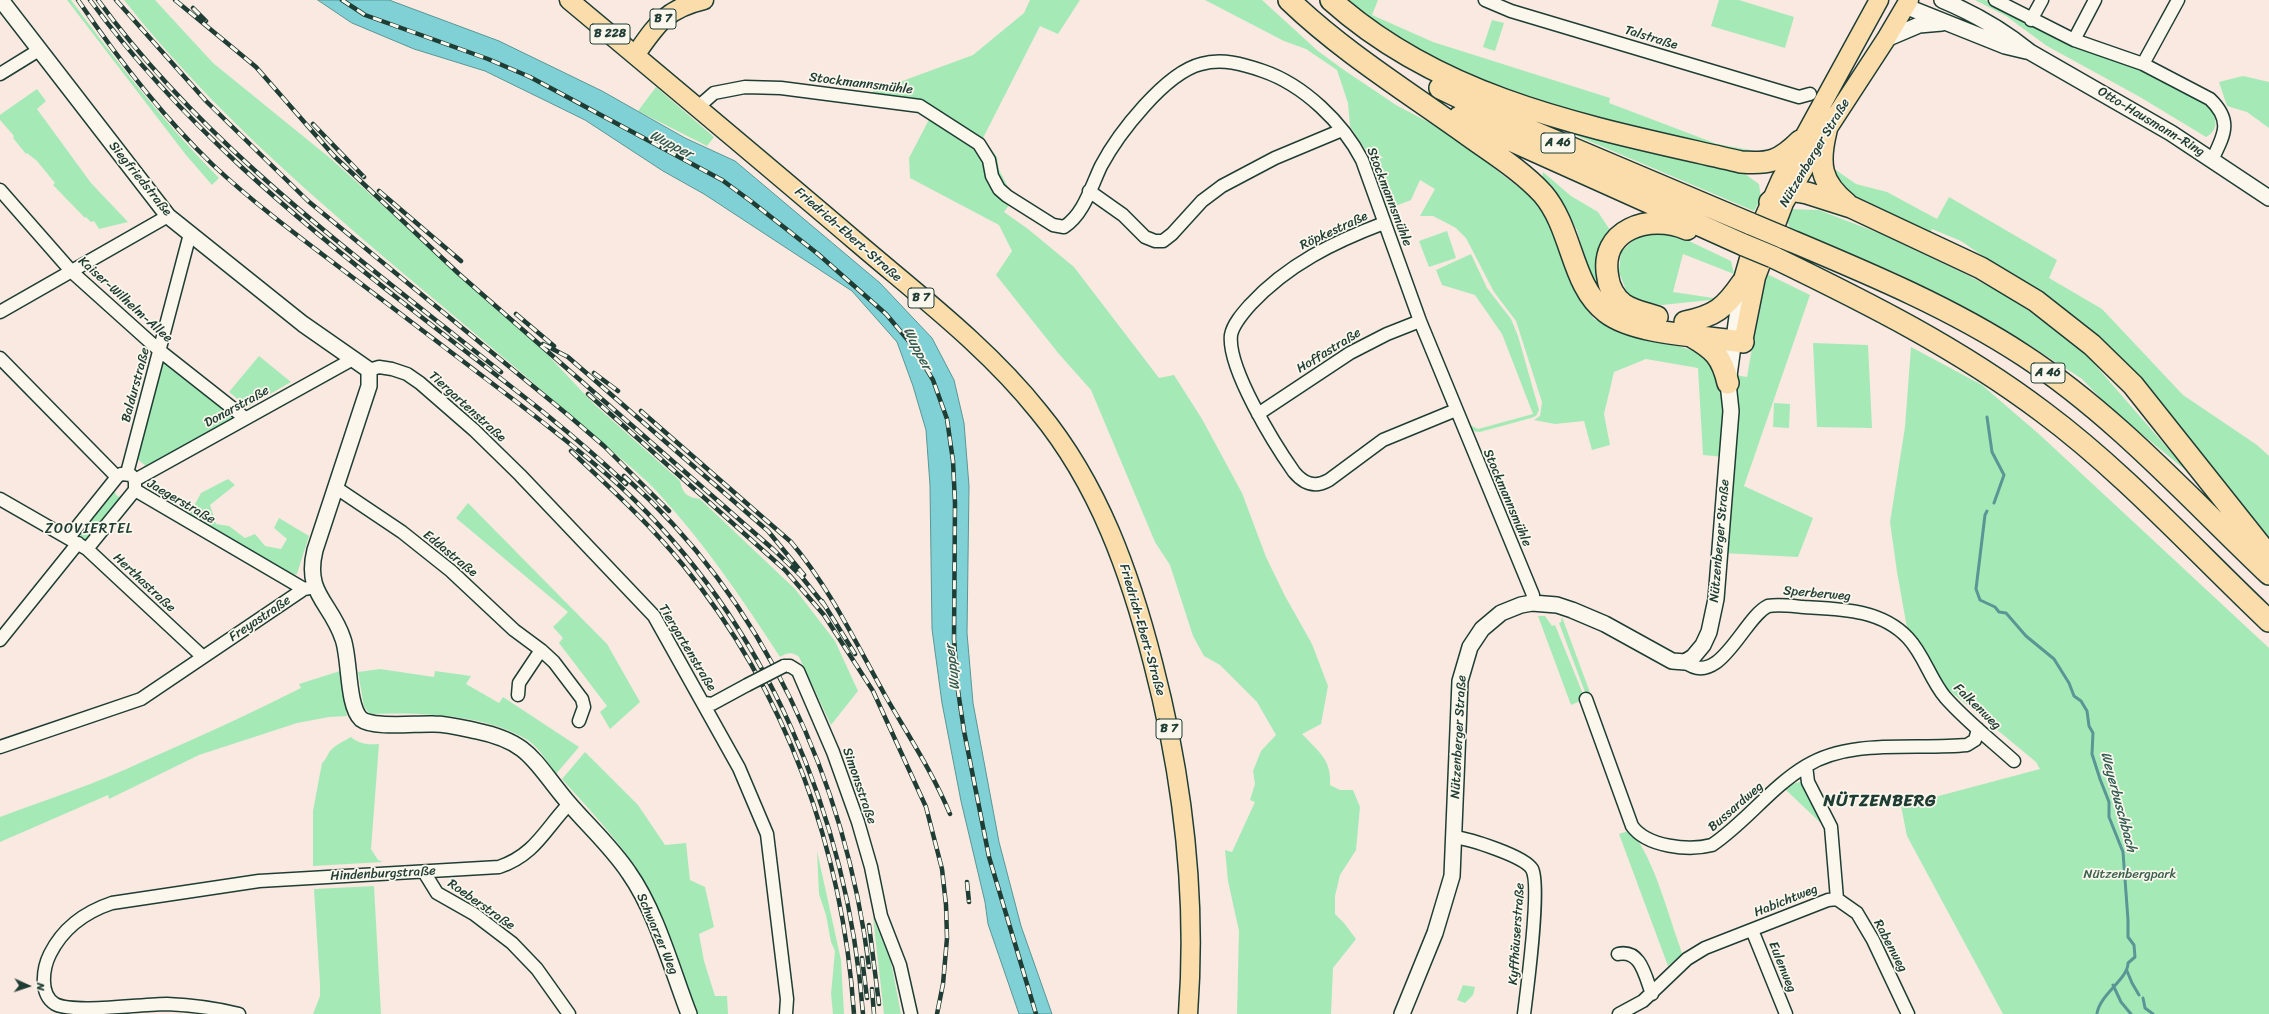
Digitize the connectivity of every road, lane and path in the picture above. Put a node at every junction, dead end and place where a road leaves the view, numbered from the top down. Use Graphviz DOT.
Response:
graph roads {
  1 [pos="1,0"];
  2 [pos="568,0"];
  3 [pos="704,0"];
  4 [pos="1290,0"];
  5 [pos="1321,0"];
  6 [pos="1331,0"];
  7 [pos="1485,0"];
  8 [pos="1879,0"];
  9 [pos="1942,0"];
  10 [pos="1995,0"];
  11 [pos="2042,0"];
  12 [pos="2095,0"];
  13 [pos="2178,0"];
  14 [pos="1901,2"];
  15 [pos="1504,4"];
  16 [pos="1958,4"];
  17 [pos="2031,20"];
  18 [pos="1952,24"];
  19 [pos="1886,39"];
  20 [pos="2074,40"];
  21 [pos="38,50"];
  22 [pos="2030,52"];
  23 [pos="636,54"];
  24 [pos="2143,64"];
  25 [pos="0,74"];
  26 [pos="1810,94"];
  27 [pos="1422,101"];
  28 [pos="698,107"];
  29 [pos="1342,130"];
  30 [pos="1826,131"];
  31 [pos="1800,141"];
  32 [pos="2212,160"];
  33 [pos="1741,162"];
  34 [pos="0,190"];
  35 [pos="1089,191"];
  36 [pos="1779,198"];
  37 [pos="2269,198"];
  38 [pos="1851,207"];
  39 [pos="168,216"];
  40 [pos="1384,223"];
  41 [pos="190,234"];
  42 [pos="1742,249"];
  43 [pos="72,272"];
  44 [pos="1742,283"];
  45 [pos="0,312"];
  46 [pos="1420,321"];
  47 [pos="1687,328"];
  48 [pos="1739,336"];
  49 [pos="160,351"];
  50 [pos="0,358"];
  51 [pos="353,359"];
  52 [pos="369,370"];
  53 [pos="1728,383"];
  54 [pos="1456,410"];
  55 [pos="1730,411"];
  56 [pos="1258,414"];
  57 [pos="245,418"];
  58 [pos="128,480"];
  59 [pos="335,487"];
  60 [pos="0,499"];
  61 [pos="78,543"];
  62 [pos="2269,556"];
  63 [pos="2269,574"];
  64 [pos="309,588"];
  65 [pos="1532,603"];
  66 [pos="2269,621"];
  67 [pos="0,640"];
  68 [pos="1916,647"];
  69 [pos="541,650"];
  70 [pos="203,657"];
  71 [pos="1685,662"];
  72 [pos="518,695"];
  73 [pos="1586,699"];
  74 [pos="705,703"];
  75 [pos="579,721"];
  76 [pos="1978,729"];
  77 [pos="0,747"];
  78 [pos="2014,761"];
  79 [pos="1806,766"];
  80 [pos="570,804"];
  81 [pos="1454,837"];
  82 [pos="424,872"];
  83 [pos="1837,899"];
  84 [pos="1752,930"];
  85 [pos="1618,954"];
  86 [pos="1652,994"];
  87 [pos="239,1014"];
  88 [pos="569,1014"];
  89 [pos="688,1014"];
  90 [pos="786,1014"];
  91 [pos="911,1014"];
  92 [pos="1188,1014"];
  93 [pos="1402,1014"];
  94 [pos="1524,1014"];
  95 [pos="1619,1014"];
  96 [pos="1786,1014"];
  97 [pos="1908,1014"];
  1 -- 21 [label="street, Siegfriedstraße"];
  2 -- 23 [label="main road, Friedrich-Ebert-Straße / B 228"];
  3 -- 23 [label="main road, B 7"];
  4 -- 27 [label="highway, A 46"];
  5 -- 63 [label="highway, A 46, bridge"];
  6 -- 33 [label="highway"];
  7 -- 15 [label="street, Talstraße"];
  8 -- 31 [label="main road, Nützenberger Straße"];
  9 -- 16 [label="street, Otto-Hausmann-Ring"];
  10 -- 17 [label="street"];
  11 -- 17 [label="street"];
  12 -- 20 [label="street"];
  13 -- 24 [label="street"];
  14 -- 18 [label="street, Otto-Hausmann-Ring"];
  14 -- 19 [label="main road, Nützenberger Straße"];
  15 -- 26 [label="street, Talstraße"];
  16 -- 22 [label="street, Otto-Hausmann-Ring"];
  17 -- 20 [label="street"];
  18 -- 19 [label="street"];
  18 -- 22 [label="street, Otto-Hausmann-Ring"];
  19 -- 30 [label="main road, Nützenberger Straße"];
  20 -- 24 [label="street"];
  21 -- 25 [label="street"];
  21 -- 39 [label="street, Siegfriedstraße"];
  22 -- 32 [label="street, Otto-Hausmann-Ring"];
  23 -- 28 [label="main road, Friedrich-Ebert-Straße / B 7"];
  24 -- 32 [label="street"];
  27 -- 42 [label="highway, A 46"];
  27 -- 47 [label="highway"];
  28 -- 35 [label="street, Stockmannsmühle"];
  28 -- 92 [label="main road, Friedrich-Ebert-Straße / B 7"];
  29 -- 35 [label="street"];
  29 -- 35 [label="street, Stockmannsmühle"];
  29 -- 40 [label="street, Stockmannsmühle"];
  30 -- 36 [label="main road, Nützenberger Straße"];
  30 -- 38 [label="highway"];
  31 -- 33 [label="highway"];
  31 -- 36 [label="main road, Nützenberger Straße"];
  32 -- 37 [label="street, Otto-Hausmann-Ring"];
  33 -- 36 [label="highway"];
  34 -- 43 [label="street, Kaiser-Wilhelm-Allee"];
  36 -- 38 [label="highway"];
  36 -- 44 [label="main road, Nützenberger Straße"];
  36 -- 48 [label="main road, Nützenberger Straße"];
  38 -- 62 [label="highway"];
  39 -- 41 [label="street, Siegfriedstraße"];
  39 -- 43 [label="street"];
  40 -- 46 [label="street, Stockmannsmühle"];
  40 -- 56 [label="street, Röpkestraße"];
  41 -- 49 [label="street, Baldurstraße"];
  41 -- 51 [label="street, Siegfriedstraße"];
  42 -- 47 [label="highway"];
  42 -- 66 [label="highway, A 46"];
  43 -- 45 [label="street"];
  43 -- 49 [label="street, Kaiser-Wilhelm-Allee"];
  44 -- 47 [label="highway"];
  44 -- 48 [label="street, Nützenberger Straße"];
  46 -- 54 [label="street, Stockmannsmühle"];
  46 -- 56 [label="street, Hoffastraße"];
  47 -- 48 [label="highway"];
  47 -- 53 [label="highway"];
  48 -- 53 [label="street, Nützenberger Straße"];
  48 -- 55 [label="street, Nützenberger Straße"];
  49 -- 57 [label="street, Kaiser-Wilhelm-Allee"];
  49 -- 58 [label="street, Baldurstraße"];
  50 -- 58 [label="street, Jaegerstraße"];
  51 -- 52 [label="street, Siegfriedstraße"];
  51 -- 57 [label="street, Donarstraße"];
  52 -- 59 [label="street"];
  52 -- 74 [label="street, Tiergartenstraße"];
  53 -- 55 [label="street, Nützenberger Straße"];
  54 -- 56 [label="street"];
  54 -- 65 [label="street, Stockmannsmühle"];
  55 -- 71 [label="street, Nützenberger Straße"];
  57 -- 58 [label="street, Donarstraße"];
  58 -- 61 [label="street"];
  58 -- 61 [label="street"];
  58 -- 64 [label="street, Jaegerstraße"];
  59 -- 64 [label="street"];
  59 -- 69 [label="street, Eddastraße"];
  60 -- 61 [label="street, Herthastraße"];
  61 -- 67 [label="street"];
  61 -- 70 [label="street, Herthastraße"];
  64 -- 70 [label="street, Freyastraße"];
  64 -- 80 [label="street"];
  65 -- 71 [label="street, Nützenberger Straße"];
  65 -- 81 [label="street, Nützenberger Straße"];
  68 -- 71 [label="street, Sperberweg"];
  68 -- 76 [label="street, Falkenweg"];
  69 -- 72 [label="street"];
  69 -- 75 [label="street, Eddastraße"];
  70 -- 77 [label="street, Freyastraße"];
  73 -- 79 [label="street, Bussardweg"];
  74 -- 90 [label="street, Tiergartenstraße"];
  74 -- 91 [label="street, Simonsstraße, bridge"];
  76 -- 78 [label="street, Falkenweg"];
  76 -- 79 [label="street, Bussardweg"];
  79 -- 83 [label="street, Habichtweg"];
  80 -- 82 [label="street, Hindenburgstraße"];
  80 -- 89 [label="street, Schwarzer Weg"];
  81 -- 93 [label="street, Nützenberger Straße"];
  81 -- 94 [label="street, Kyffhäuserstraße"];
  82 -- 87 [label="street, Hindenburgstraße"];
  82 -- 88 [label="street, Roeberstraße"];
  83 -- 84 [label="street, Habichtweg"];
  83 -- 97 [label="street, Rabenweg"];
  84 -- 86 [label="street, Habichtweg"];
  84 -- 96 [label="street, Eulenweg"];
  85 -- 86 [label="street"];
  86 -- 95 [label="street, Habichtweg"];
}
